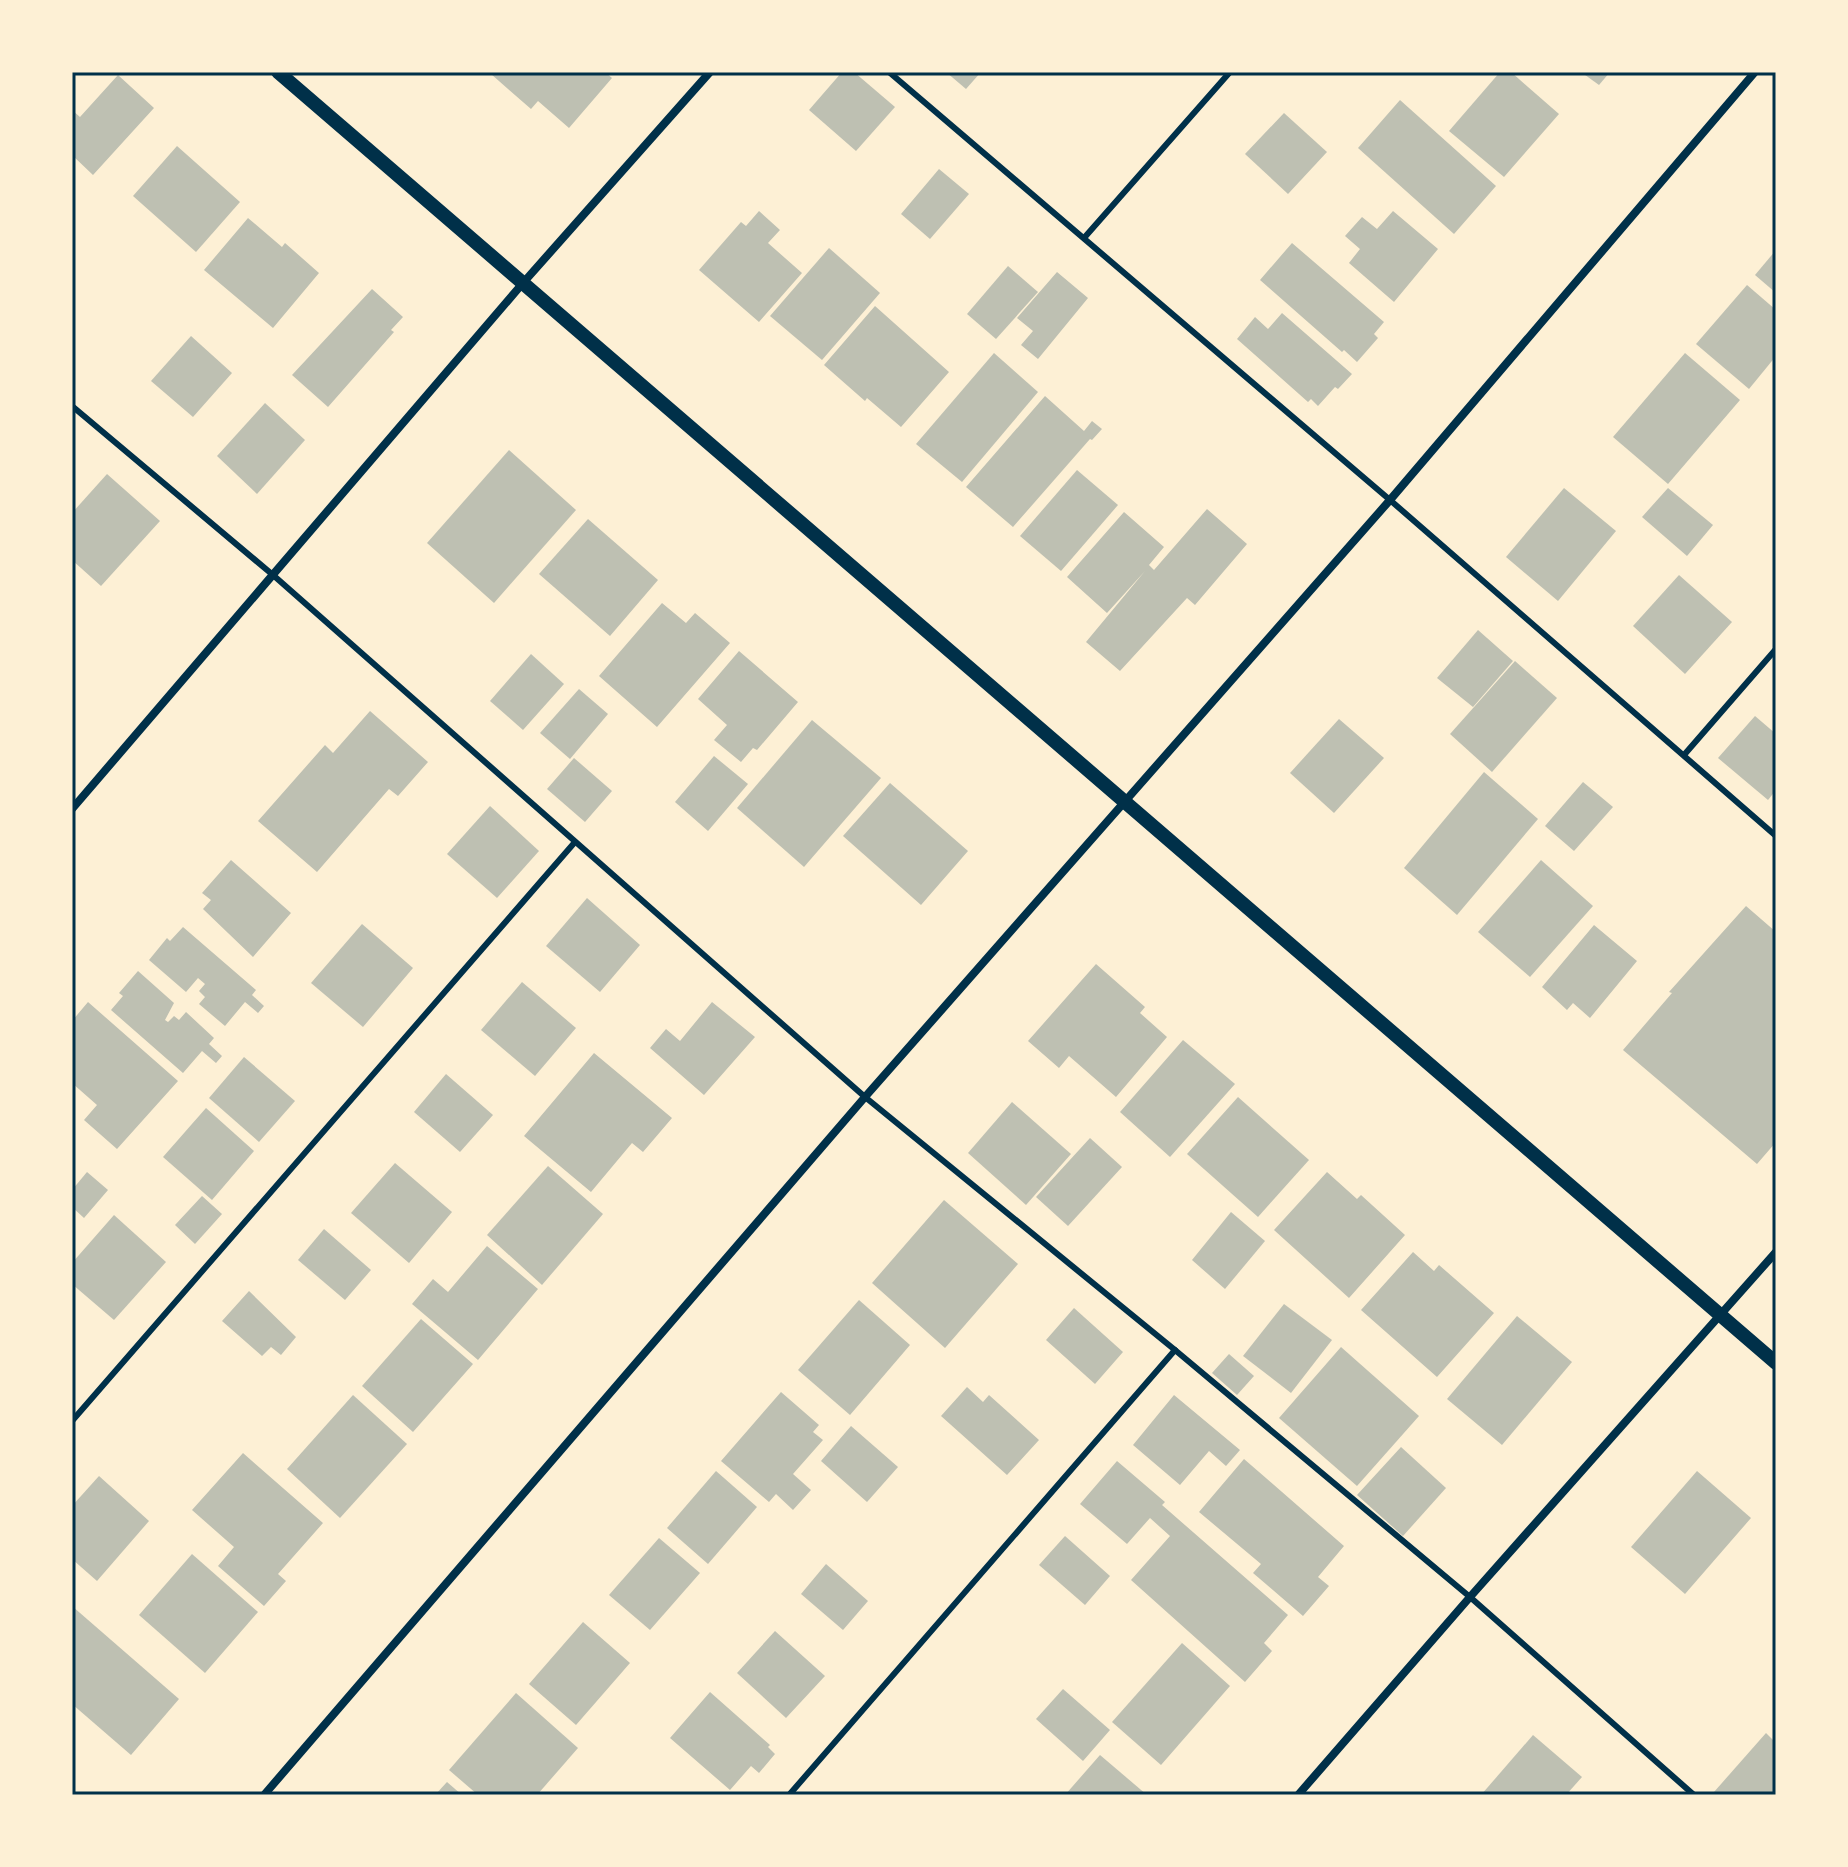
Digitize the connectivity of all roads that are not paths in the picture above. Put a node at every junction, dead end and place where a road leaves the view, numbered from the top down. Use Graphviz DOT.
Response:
graph roads {
  1 [pos="278,72"];
  2 [pos="710,72"];
  3 [pos="889,72"];
  4 [pos="1230,72"];
  5 [pos="1755,72"];
  6 [pos="1084,238"];
  7 [pos="523,283"];
  8 [pos="72,406"];
  9 [pos="1390,500"];
  10 [pos="273,575"];
  11 [pos="1776,649"];
  12 [pos="1684,755"];
  13 [pos="1124,803"];
  14 [pos="72,809"];
  15 [pos="1776,836"];
  16 [pos="575,842"];
  17 [pos="865,1097"];
  18 [pos="1776,1252"];
  19 [pos="1721,1315"];
  20 [pos="1175,1350"];
  21 [pos="1776,1363"];
  22 [pos="72,1421"];
  23 [pos="1470,1597"];
  24 [pos="264,1795"];
  25 [pos="789,1795"];
  26 [pos="1298,1795"];
  27 [pos="1694,1795"];
  1 -- 7 [label="street"];
  2 -- 7 [label="street"];
  3 -- 6 [label="lane"];
  4 -- 6 [label="lane"];
  5 -- 9 [label="street"];
  6 -- 9 [label="lane"];
  7 -- 10 [label="street"];
  7 -- 13 [label="street"];
  8 -- 10 [label="lane"];
  9 -- 12 [label="lane"];
  9 -- 13 [label="street"];
  10 -- 14 [label="street"];
  10 -- 16 [label="lane"];
  11 -- 12 [label="lane"];
  12 -- 15 [label="lane"];
  13 -- 17 [label="street"];
  13 -- 19 [label="street"];
  16 -- 17 [label="lane"];
  16 -- 22 [label="lane"];
  17 -- 20 [label="lane"];
  17 -- 24 [label="street"];
  18 -- 19 [label="street"];
  19 -- 21 [label="street"];
  19 -- 23 [label="street"];
  20 -- 23 [label="lane"];
  20 -- 25 [label="lane"];
  23 -- 26 [label="street"];
  23 -- 27 [label="lane"];
}
